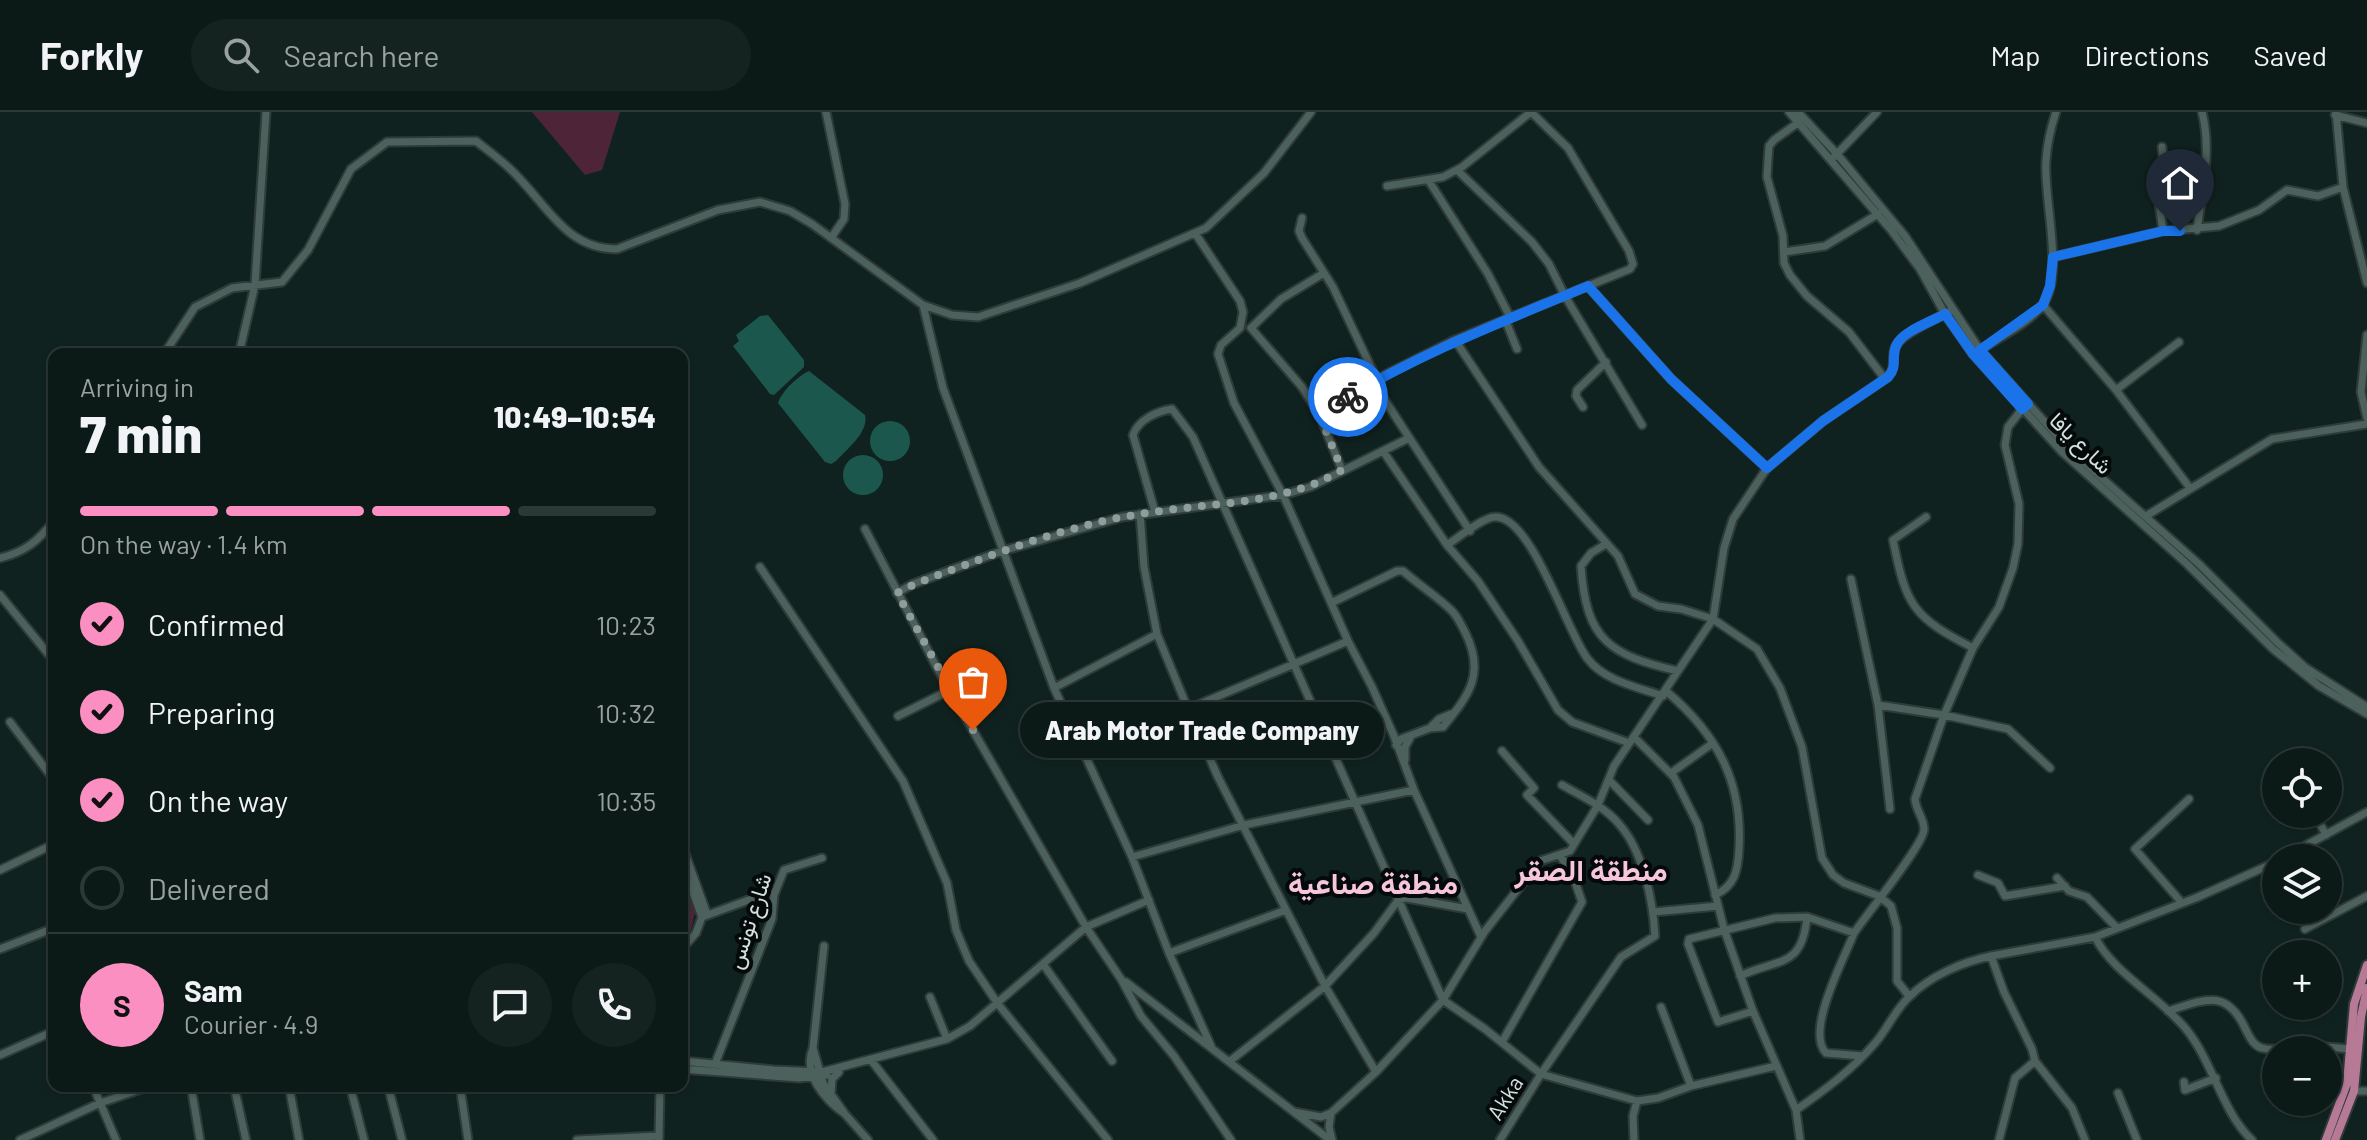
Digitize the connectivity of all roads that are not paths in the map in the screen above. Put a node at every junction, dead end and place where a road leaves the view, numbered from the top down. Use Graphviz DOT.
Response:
graph roads {
  1 [pos="266,112"];
  2 [pos="826,112"];
  3 [pos="1311,112"];
  4 [pos="1789,112"];
  5 [pos="1798,112"];
  6 [pos="1877,112"];
  7 [pos="2056,112"];
  8 [pos="2202,112"];
  9 [pos="2336,113"];
  10 [pos="1799,122"];
  11 [pos="2367,123"];
  12 [pos="2162,147"];
  13 [pos="1834,157"];
  14 [pos="1457,170"];
  15 [pos="1429,181"];
  16 [pos="1387,186"];
  17 [pos="2343,187"];
  18 [pos="1878,214"];
  19 [pos="1302,218"];
  20 [pos="2197,230"];
  21 [pos="2163,231"];
  22 [pos="1195,233"];
  23 [pos="831,238"];
  24 [pos="2367,242"];
  25 [pos="2357,245"];
  26 [pos="1784,252"];
  27 [pos="2053,257"];
  28 [pos="1324,273"];
  29 [pos="2367,283"];
  30 [pos="255,285"];
  31 [pos="1588,286"];
  32 [pos="1565,296"];
  33 [pos="923,305"];
  34 [pos="2043,305"];
  35 [pos="1949,312"];
  36 [pos="1507,318"];
  37 [pos="2367,335"];
  38 [pos="1455,340"];
  39 [pos="2179,342"];
  40 [pos="168,348"];
  41 [pos="240,348"];
  42 [pos="1517,349"];
  43 [pos="1980,350"];
  44 [pos="1606,362"];
  45 [pos="1885,379"];
  46 [pos="1375,381"];
  47 [pos="2116,390"];
  48 [pos="1583,407"];
  49 [pos="2025,407"];
  50 [pos="1319,414"];
  51 [pos="2367,421"];
  52 [pos="1642,425"];
  53 [pos="1409,438"];
  54 [pos="1383,451"];
  55 [pos="1767,468"];
  56 [pos="1342,470"];
  57 [pos="2190,488"];
  58 [pos="1283,495"];
  59 [pos="1221,503"];
  60 [pos="1155,512"];
  61 [pos="1140,514"];
  62 [pos="2146,516"];
  63 [pos="1926,517"];
  64 [pos="48,528"];
  65 [pos="865,529"];
  66 [pos="1470,531"];
  67 [pos="1606,544"];
  68 [pos="1447,545"];
  69 [pos="1002,551"];
  70 [pos="0,558"];
  71 [pos="760,567"];
  72 [pos="1851,579"];
  73 [pos="897,593"];
  74 [pos="0,595"];
  75 [pos="1331,603"];
  76 [pos="1713,619"];
  77 [pos="1157,634"];
  78 [pos="1348,641"];
  79 [pos="1973,648"];
  80 [pos="48,654"];
  81 [pos="1295,664"];
  82 [pos="1678,671"];
  83 [pos="1054,688"];
  84 [pos="950,690"];
  85 [pos="1665,694"];
  86 [pos="1878,705"];
  87 [pos="2367,707"];
  88 [pos="1188,709"];
  89 [pos="2367,714"];
  90 [pos="1944,715"];
  91 [pos="898,716"];
  92 [pos="10,722"];
  93 [pos="1402,740"];
  94 [pos="1632,740"];
  95 [pos="1713,743"];
  96 [pos="1502,751"];
  97 [pos="2050,768"];
  98 [pos="48,772"];
  99 [pos="1671,773"];
  100 [pos="1609,780"];
  101 [pos="1562,785"];
  102 [pos="1414,790"];
  103 [pos="2189,799"];
  104 [pos="1356,800"];
  105 [pos="1598,805"];
  106 [pos="1890,809"];
  107 [pos="2367,812"];
  108 [pos="1648,820"];
  109 [pos="1244,825"];
  110 [pos="2322,828"];
  111 [pos="2326,835"];
  112 [pos="1574,844"];
  113 [pos="2309,844"];
  114 [pos="48,847"];
  115 [pos="1559,855"];
  116 [pos="1132,857"];
  117 [pos="822,858"];
  118 [pos="688,863"];
  119 [pos="2262,868"];
  120 [pos="0,870"];
  121 [pos="1978,875"];
  122 [pos="688,876"];
  123 [pos="2057,878"];
  124 [pos="2065,886"];
  125 [pos="1715,895"];
  126 [pos="1879,896"];
  127 [pos="2367,896"];
  128 [pos="754,898"];
  129 [pos="1399,899"];
  130 [pos="1149,900"];
  131 [pos="2182,903"];
  132 [pos="1718,906"];
  133 [pos="1286,910"];
  134 [pos="1470,912"];
  135 [pos="1653,912"];
  136 [pos="705,915"];
  137 [pos="1807,917"];
  138 [pos="1086,927"];
  139 [pos="2116,927"];
  140 [pos="1487,928"];
  141 [pos="1724,929"];
  142 [pos="2305,929"];
  143 [pos="48,930"];
  144 [pos="1854,933"];
  145 [pos="1481,937"];
  146 [pos="2095,937"];
  147 [pos="688,942"];
  148 [pos="824,946"];
  149 [pos="0,949"];
  150 [pos="1169,953"];
  151 [pos="1991,956"];
  152 [pos="1043,964"];
  153 [pos="2367,965"];
  154 [pos="1740,976"];
  155 [pos="1121,979"];
  156 [pos="1325,986"];
  157 [pos="2367,988"];
  158 [pos="1909,996"];
  159 [pos="930,997"];
  160 [pos="1443,1000"];
  161 [pos="998,1004"];
  162 [pos="1661,1007"];
  163 [pos="1753,1011"];
  164 [pos="2168,1011"];
  165 [pos="48,1034"];
  166 [pos="947,1039"];
  167 [pos="1502,1042"];
  168 [pos="1211,1046"];
  169 [pos="2351,1049"];
  170 [pos="0,1055"];
  171 [pos="1862,1056"];
  172 [pos="813,1057"];
  173 [pos="871,1060"];
  174 [pos="1112,1061"];
  175 [pos="1230,1061"];
  176 [pos="2035,1061"];
  177 [pos="688,1062"];
  178 [pos="715,1064"];
  179 [pos="1776,1066"];
  180 [pos="688,1069"];
  181 [pos="835,1071"];
  182 [pos="1376,1072"];
  183 [pos="816,1074"];
  184 [pos="1541,1074"];
  185 [pos="798,1075"];
  186 [pos="2216,1078"];
  187 [pos="2184,1082"];
  188 [pos="1691,1086"];
  189 [pos="2354,1091"];
  190 [pos="2367,1091"];
  191 [pos="95,1092"];
  192 [pos="132,1092"];
  193 [pos="192,1092"];
  194 [pos="235,1092"];
  195 [pos="290,1092"];
  196 [pos="352,1092"];
  197 [pos="390,1092"];
  198 [pos="461,1092"];
  199 [pos="660,1092"];
  200 [pos="2118,1093"];
  201 [pos="827,1096"];
  202 [pos="1637,1101"];
  203 [pos="100,1103"];
  204 [pos="1796,1110"];
  205 [pos="1294,1112"];
  206 [pos="1331,1113"];
  207 [pos="660,1138"];
  208 [pos="20,1140"];
  209 [pos="116,1140"];
  210 [pos="200,1140"];
  211 [pos="246,1140"];
  212 [pos="299,1140"];
  213 [pos="364,1140"];
  214 [pos="402,1140"];
  215 [pos="468,1140"];
  216 [pos="577,1140"];
  217 [pos="868,1140"];
  218 [pos="933,1140"];
  219 [pos="1108,1140"];
  220 [pos="1231,1140"];
  221 [pos="1331,1140"];
  222 [pos="1500,1140"];
  223 [pos="1634,1140"];
  224 [pos="1800,1140"];
  225 [pos="1999,1140"];
  226 [pos="2085,1140"];
  227 [pos="2137,1140"];
  228 [pos="2252,1140"];
  229 [pos="2326,1140"];
  230 [pos="2335,1140"];
  1 -- 30 [label="street"];
  2 -- 23 [label="street"];
  3 -- 22 [label="street"];
  4 -- 10 [label="street, شارع يافا"];
  5 -- 13 [label="street"];
  6 -- 13 [label="street"];
  7 -- 27 [label="street"];
  8 -- 20 [label="street"];
  9 -- 11 [label="street"];
  9 -- 17 [label="street"];
  10 -- 13 [label="street, شارع يافا"];
  10 -- 26 [label="street"];
  12 -- 21 [label="street"];
  13 -- 18 [label="street, شارع يافا"];
  13 -- 35 [label="street"];
  14 -- 15 [label="street"];
  14 -- 31 [label="street"];
  14 -- 32 [label="street"];
  15 -- 16 [label="street"];
  15 -- 36 [label="street"];
  17 -- 20 [label="street"];
  17 -- 25 [label="street"];
  18 -- 26 [label="street"];
  18 -- 35 [label="street, شارع يافا"];
  19 -- 28 [label="street"];
  20 -- 21 [label="street"];
  21 -- 27 [label="street"];
  22 -- 33 [label="street"];
  22 -- 58 [label="street"];
  23 -- 30 [label="street"];
  23 -- 33 [label="street"];
  24 -- 25 [label="street"];
  25 -- 29 [label="street"];
  26 -- 45 [label="street"];
  27 -- 34 [label="street"];
  28 -- 46 [label="street"];
  28 -- 50 [label="street"];
  30 -- 40 [label="street"];
  30 -- 41 [label="street"];
  31 -- 32 [label="street"];
  31 -- 55 [label="street"];
  32 -- 36 [label="street"];
  32 -- 44 [label="street"];
  33 -- 69 [label="street"];
  34 -- 43 [label="street"];
  34 -- 47 [label="street"];
  35 -- 43 [label="street"];
  35 -- 45 [label="street"];
  35 -- 49 [label="street, شارع يافا"];
  36 -- 38 [label="street"];
  36 -- 42 [label="street"];
  37 -- 51 [label="street"];
  38 -- 46 [label="street"];
  38 -- 67 [label="street"];
  39 -- 47 [label="street"];
  43 -- 49 [label="street"];
  44 -- 48 [label="street"];
  44 -- 52 [label="street"];
  45 -- 55 [label="street"];
  46 -- 50 [label="street"];
  46 -- 53 [label="street"];
  47 -- 57 [label="street"];
  49 -- 62 [label="street"];
  49 -- 79 [label="street"];
  49 -- 89 [label="street, شارع يافا"];
  50 -- 56 [label="street"];
  51 -- 57 [label="street"];
  53 -- 54 [label="street"];
  53 -- 66 [label="street"];
  54 -- 56 [label="street"];
  54 -- 68 [label="street"];
  55 -- 76 [label="street"];
  56 -- 58 [label="street"];
  57 -- 62 [label="street"];
  58 -- 59 [label="street"];
  58 -- 75 [label="street"];
  59 -- 60 [label="street"];
  59 -- 60 [label="street"];
  59 -- 81 [label="street"];
  60 -- 61 [label="street"];
  61 -- 69 [label="street"];
  61 -- 77 [label="street"];
  62 -- 87 [label="street"];
  63 -- 79 [label="street"];
  64 -- 70 [label="street"];
  65 -- 73 [label="street"];
  66 -- 68 [label="street"];
  66 -- 85 [label="street"];
  67 -- 76 [label="street"];
  67 -- 82 [label="street"];
  68 -- 94 [label="street"];
  69 -- 73 [label="street"];
  69 -- 83 [label="street"];
  71 -- 161 [label="street"];
  72 -- 86 [label="street"];
  73 -- 84 [label="street"];
  74 -- 80 [label="street"];
  75 -- 78 [label="street"];
  75 -- 93 [label="street"];
  76 -- 82 [label="street"];
  76 -- 126 [label="street"];
  77 -- 83 [label="street"];
  77 -- 88 [label="street"];
  78 -- 81 [label="street"];
  78 -- 93 [label="street"];
  79 -- 90 [label="street"];
  81 -- 88 [label="street"];
  81 -- 104 [label="street"];
  82 -- 85 [label="street"];
  83 -- 116 [label="street"];
  84 -- 91 [label="street"];
  84 -- 138 [label="street"];
  85 -- 94 [label="street"];
  85 -- 95 [label="street"];
  86 -- 90 [label="street"];
  86 -- 106 [label="street"];
  88 -- 109 [label="street"];
  90 -- 97 [label="street"];
  90 -- 126 [label="street"];
  92 -- 98 [label="street"];
  93 -- 102 [label="street"];
  94 -- 99 [label="street"];
  94 -- 100 [label="street"];
  95 -- 99 [label="street"];
  95 -- 125 [label="street"];
  96 -- 112 [label="street"];
  99 -- 125 [label="street"];
  100 -- 105 [label="street"];
  100 -- 108 [label="street"];
  101 -- 105 [label="street"];
  102 -- 104 [label="street"];
  102 -- 134 [label="street"];
  103 -- 131 [label="street"];
  104 -- 109 [label="street"];
  104 -- 129 [label="street"];
  105 -- 112 [label="street"];
  105 -- 135 [label="street"];
  107 -- 111 [label="street"];
  109 -- 116 [label="street"];
  109 -- 133 [label="street"];
  110 -- 111 [label="street"];
  111 -- 113 [label="street"];
  112 -- 115 [label="street"];
  114 -- 120 [label="street"];
  115 -- 140 [label="street"];
  115 -- 167 [label="street"];
  116 -- 130 [label="street"];
  117 -- 178 [label="street, شارع تونس"];
  118 -- 136 [label="street"];
  119 -- 131 [label="street"];
  121 -- 124 [label="street"];
  122 -- 136 [label="street"];
  123 -- 124 [label="street"];
  124 -- 139 [label="street"];
  125 -- 132 [label="street"];
  126 -- 144 [label="street"];
  126 -- 158 [label="street"];
  127 -- 142 [label="street"];
  128 -- 136 [label="street"];
  129 -- 134 [label="street"];
  129 -- 156 [label="street"];
  129 -- 160 [label="street"];
  130 -- 138 [label="street"];
  130 -- 150 [label="street"];
  131 -- 139 [label="street"];
  132 -- 135 [label="street"];
  132 -- 141 [label="street"];
  133 -- 150 [label="street"];
  133 -- 156 [label="street"];
  134 -- 140 [label="street"];
  134 -- 145 [label="street"];
  135 -- 184 [label="street, Akka"];
  136 -- 147 [label="street"];
  137 -- 141 [label="street"];
  137 -- 144 [label="street"];
  137 -- 154 [label="street"];
  138 -- 152 [label="street"];
  138 -- 155 [label="street"];
  139 -- 146 [label="street"];
  140 -- 145 [label="street"];
  141 -- 154 [label="street"];
  141 -- 163 [label="street"];
  143 -- 149 [label="street"];
  144 -- 171 [label="street"];
  145 -- 160 [label="street"];
  146 -- 151 [label="street"];
  146 -- 164 [label="street"];
  148 -- 172 [label="street"];
  150 -- 168 [label="street"];
  151 -- 158 [label="street"];
  151 -- 176 [label="street"];
  152 -- 161 [label="street"];
  152 -- 174 [label="street"];
  153 -- 169 [label="main road"];
  154 -- 163 [label="street"];
  155 -- 168 [label="street"];
  155 -- 220 [label="street"];
  156 -- 175 [label="street"];
  156 -- 182 [label="street"];
  157 -- 189 [label="main road"];
  158 -- 171 [label="street"];
  159 -- 166 [label="street"];
  160 -- 167 [label="street"];
  160 -- 182 [label="street"];
  161 -- 166 [label="street"];
  161 -- 219 [label="street"];
  162 -- 188 [label="street"];
  163 -- 179 [label="street"];
  164 -- 169 [label="street"];
  164 -- 186 [label="street"];
  165 -- 170 [label="street"];
  166 -- 173 [label="street"];
  167 -- 184 [label="street"];
  168 -- 175 [label="street"];
  169 -- 229 [label="main road"];
  171 -- 204 [label="street"];
  172 -- 181 [label="street"];
  172 -- 183 [label="street"];
  172 -- 185 [label="street"];
  173 -- 181 [label="street"];
  173 -- 218 [label="street"];
  175 -- 205 [label="street"];
  176 -- 225 [label="street"];
  176 -- 226 [label="street"];
  177 -- 178 [label="street"];
  178 -- 185 [label="street"];
  179 -- 188 [label="street"];
  179 -- 204 [label="street"];
  180 -- 185 [label="street"];
  181 -- 183 [label="street"];
  181 -- 201 [label="street"];
  182 -- 206 [label="street"];
  183 -- 185 [label="street"];
  183 -- 201 [label="street"];
  184 -- 202 [label="street"];
  184 -- 222 [label="street, Akka"];
  185 -- 201 [label="street"];
  186 -- 187 [label="street"];
  186 -- 228 [label="street"];
  188 -- 202 [label="street"];
  189 -- 190 [label="street"];
  189 -- 230 [label="main road"];
  191 -- 203 [label="street"];
  192 -- 203 [label="street"];
  193 -- 210 [label="street"];
  194 -- 211 [label="street"];
  195 -- 212 [label="street"];
  196 -- 213 [label="street"];
  197 -- 214 [label="street"];
  198 -- 215 [label="street"];
  199 -- 207 [label="street"];
  200 -- 227 [label="street"];
  201 -- 217 [label="street"];
  202 -- 223 [label="street"];
  203 -- 208 [label="street"];
  203 -- 209 [label="street"];
  204 -- 224 [label="street"];
  205 -- 206 [label="street"];
  205 -- 221 [label="street"];
  206 -- 221 [label="street"];
  207 -- 216 [label="street"];
}
